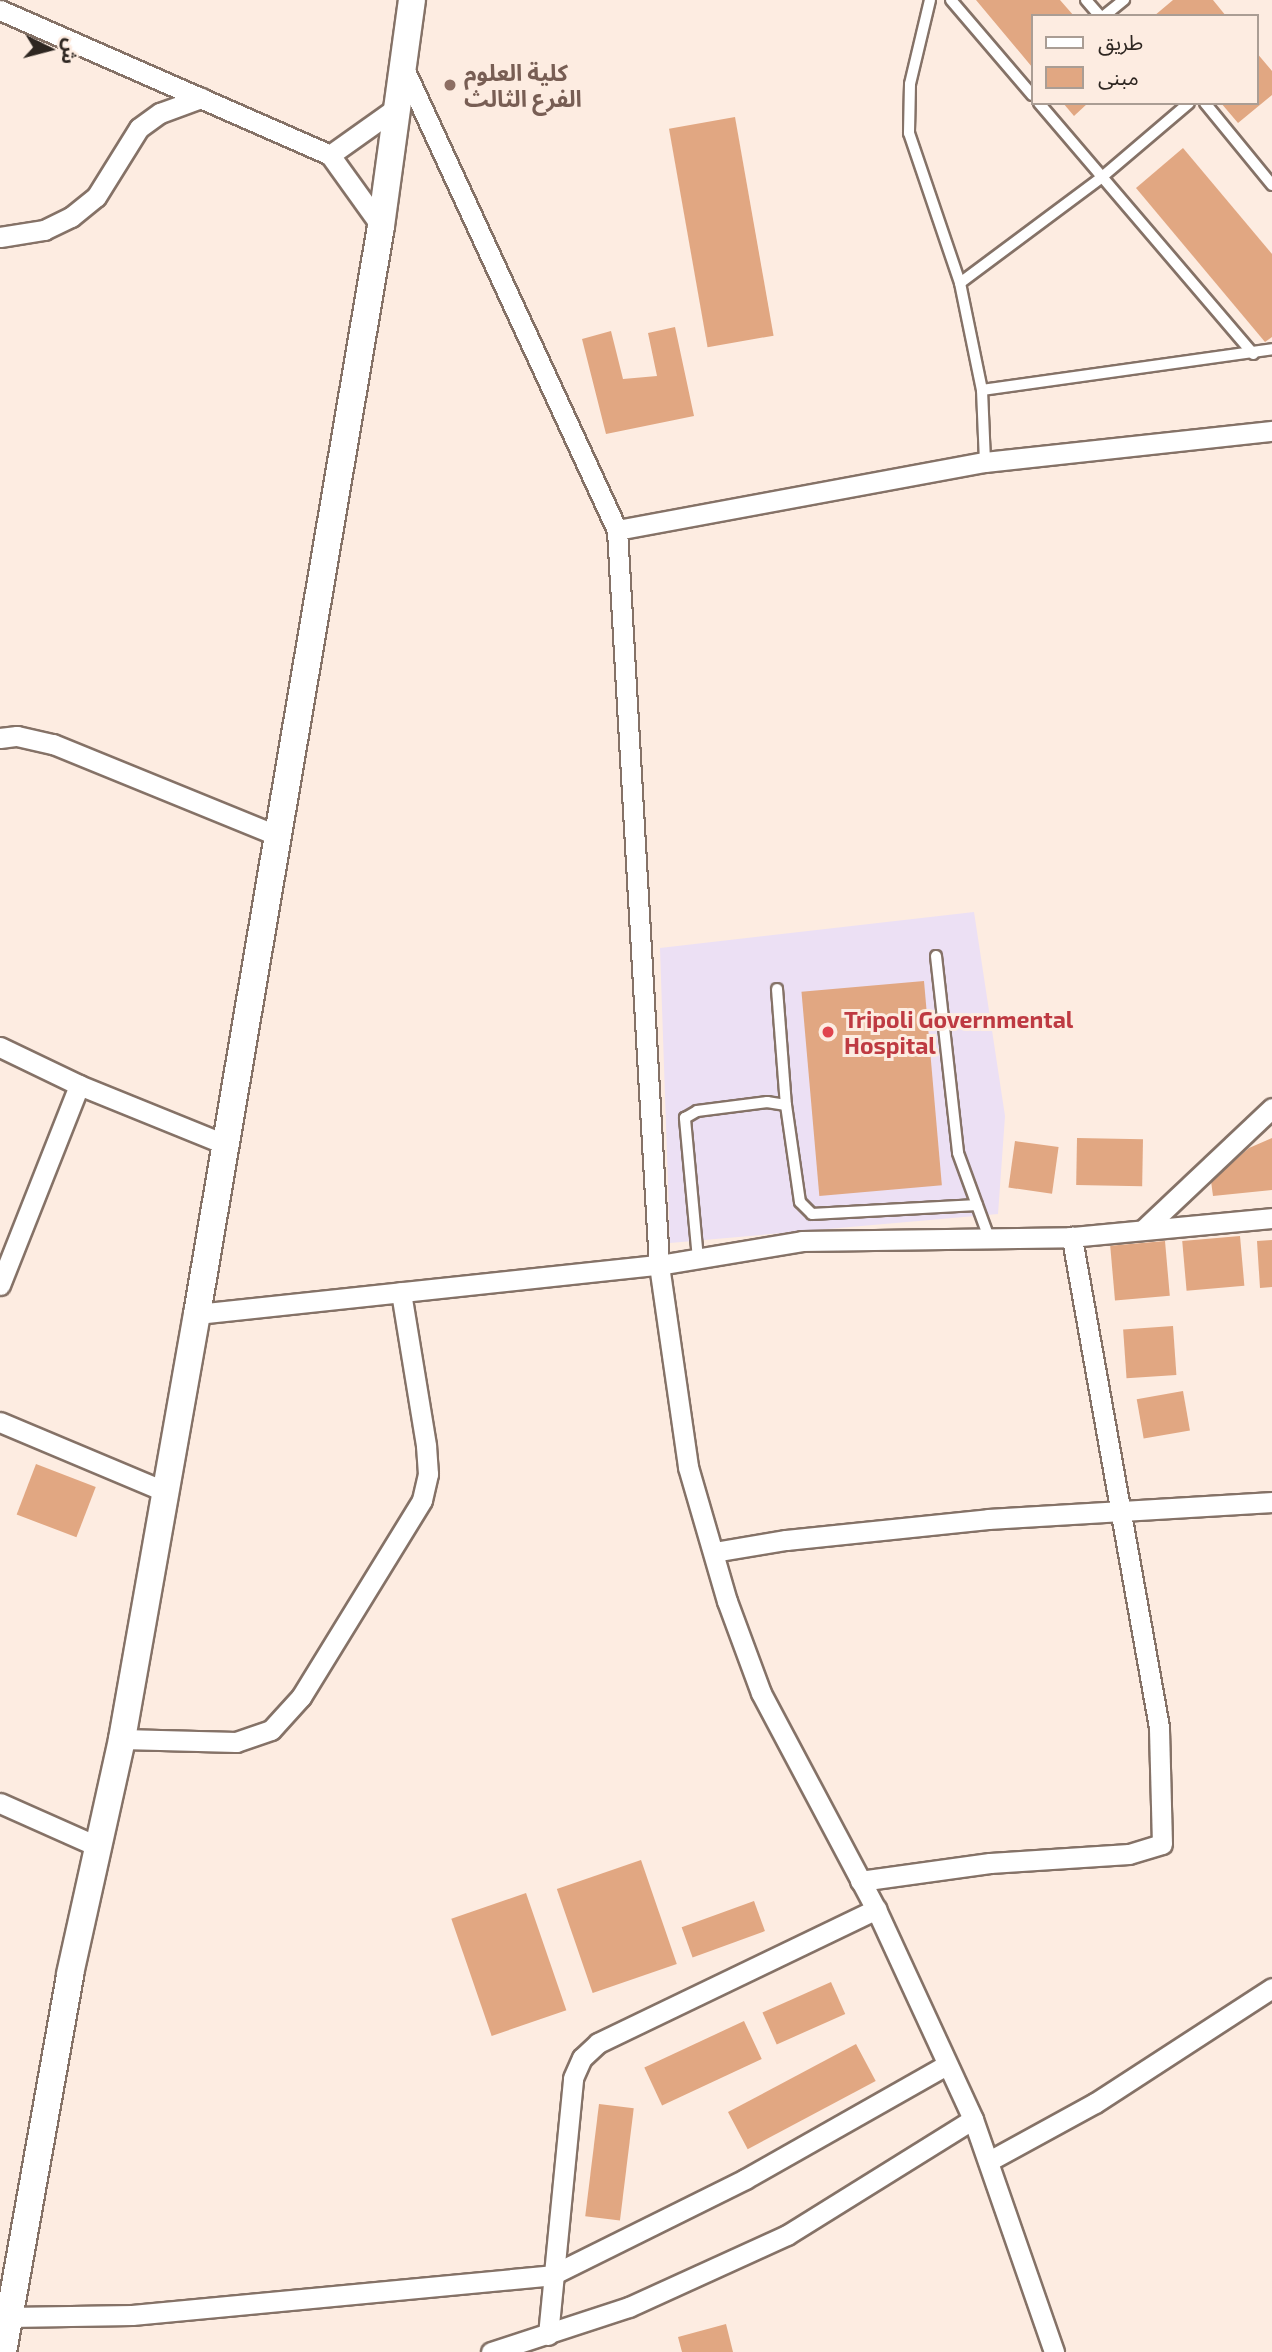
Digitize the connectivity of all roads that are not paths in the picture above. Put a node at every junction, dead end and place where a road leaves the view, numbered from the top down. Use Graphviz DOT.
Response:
graph roads {
  1 [pos="412,0"];
  2 [pos="930,0"];
  3 [pos="951,0"];
  4 [pos="1086,0"];
  5 [pos="1124,0"];
  6 [pos="0,10"];
  7 [pos="1100,14"];
  8 [pos="1105,14"];
  9 [pos="405,71"];
  10 [pos="1030,93"];
  11 [pos="201,98"];
  12 [pos="1041,105"];
  13 [pos="1187,105"];
  14 [pos="1207,105"];
  15 [pos="399,106"];
  16 [pos="330,155"];
  17 [pos="1102,177"];
  18 [pos="1272,185"];
  19 [pos="381,226"];
  20 [pos="0,237"];
  21 [pos="960,283"];
  22 [pos="1272,349"];
  23 [pos="1253,354"];
  24 [pos="982,390"];
  25 [pos="1272,431"];
  26 [pos="985,462"];
  27 [pos="617,530"];
  28 [pos="0,738"];
  29 [pos="278,836"];
  30 [pos="936,956"];
  31 [pos="777,989"];
  32 [pos="0,1046"];
  33 [pos="79,1085"];
  34 [pos="786,1105"];
  35 [pos="1272,1108"];
  36 [pos="224,1144"];
  37 [pos="977,1205"];
  38 [pos="1272,1218"];
  39 [pos="1144,1229"];
  40 [pos="988,1235"];
  41 [pos="1072,1237"];
  42 [pos="698,1259"];
  43 [pos="659,1265"];
  44 [pos="0,1285"];
  45 [pos="401,1292"];
  46 [pos="197,1314"];
  47 [pos="0,1422"];
  48 [pos="164,1492"];
  49 [pos="1272,1502"];
  50 [pos="1119,1510"];
  51 [pos="714,1552"];
  52 [pos="122,1739"];
  53 [pos="0,1802"];
  54 [pos="99,1847"];
  55 [pos="860,1881"];
  56 [pos="876,1909"];
  57 [pos="1272,1988"];
  58 [pos="945,2066"];
  59 [pos="973,2119"];
  60 [pos="989,2161"];
  61 [pos="552,2275"];
  62 [pos="9,2317"];
  63 [pos="548,2335"];
  64 [pos="2,2352"];
  65 [pos="491,2352"];
  66 [pos="1054,2352"];
  1 -- 9 [label="main road"];
  2 -- 21 [label="lane"];
  3 -- 10 [label="lane"];
  4 -- 7 [label="lane"];
  5 -- 8 [label="lane"];
  6 -- 11 [label="street"];
  9 -- 15 [label="main road"];
  9 -- 27 [label="street"];
  11 -- 16 [label="street"];
  11 -- 20 [label="street"];
  12 -- 17 [label="lane"];
  13 -- 17 [label="lane"];
  14 -- 18 [label="lane"];
  15 -- 16 [label="street"];
  15 -- 19 [label="main road"];
  16 -- 19 [label="street"];
  17 -- 21 [label="lane"];
  17 -- 23 [label="lane"];
  19 -- 29 [label="main road"];
  21 -- 24 [label="lane"];
  22 -- 23 [label="lane"];
  23 -- 24 [label="lane"];
  24 -- 26 [label="lane"];
  25 -- 26 [label="street"];
  26 -- 27 [label="street"];
  27 -- 43 [label="street"];
  28 -- 29 [label="street"];
  29 -- 36 [label="main road"];
  30 -- 37 [label="lane"];
  31 -- 34 [label="lane"];
  32 -- 33 [label="street"];
  33 -- 36 [label="street"];
  33 -- 44 [label="street"];
  34 -- 37 [label="lane"];
  34 -- 42 [label="lane"];
  35 -- 39 [label="street"];
  36 -- 46 [label="main road"];
  37 -- 40 [label="lane"];
  38 -- 39 [label="street"];
  39 -- 41 [label="street"];
  40 -- 41 [label="street"];
  40 -- 42 [label="street"];
  41 -- 50 [label="street"];
  42 -- 43 [label="street"];
  43 -- 45 [label="street"];
  43 -- 51 [label="street"];
  45 -- 46 [label="street"];
  45 -- 52 [label="street"];
  46 -- 48 [label="main road"];
  47 -- 48 [label="street"];
  48 -- 52 [label="main road"];
  49 -- 50 [label="street"];
  50 -- 51 [label="street"];
  50 -- 55 [label="street"];
  51 -- 55 [label="street"];
  52 -- 54 [label="main road"];
  53 -- 54 [label="street"];
  54 -- 62 [label="main road"];
  55 -- 56 [label="street"];
  56 -- 58 [label="street"];
  56 -- 61 [label="street"];
  57 -- 60 [label="street"];
  58 -- 59 [label="street"];
  58 -- 61 [label="street"];
  59 -- 60 [label="street"];
  59 -- 63 [label="street"];
  60 -- 66 [label="street"];
  61 -- 62 [label="street"];
  61 -- 63 [label="street"];
  62 -- 64 [label="main road"];
  63 -- 65 [label="street"];
}
